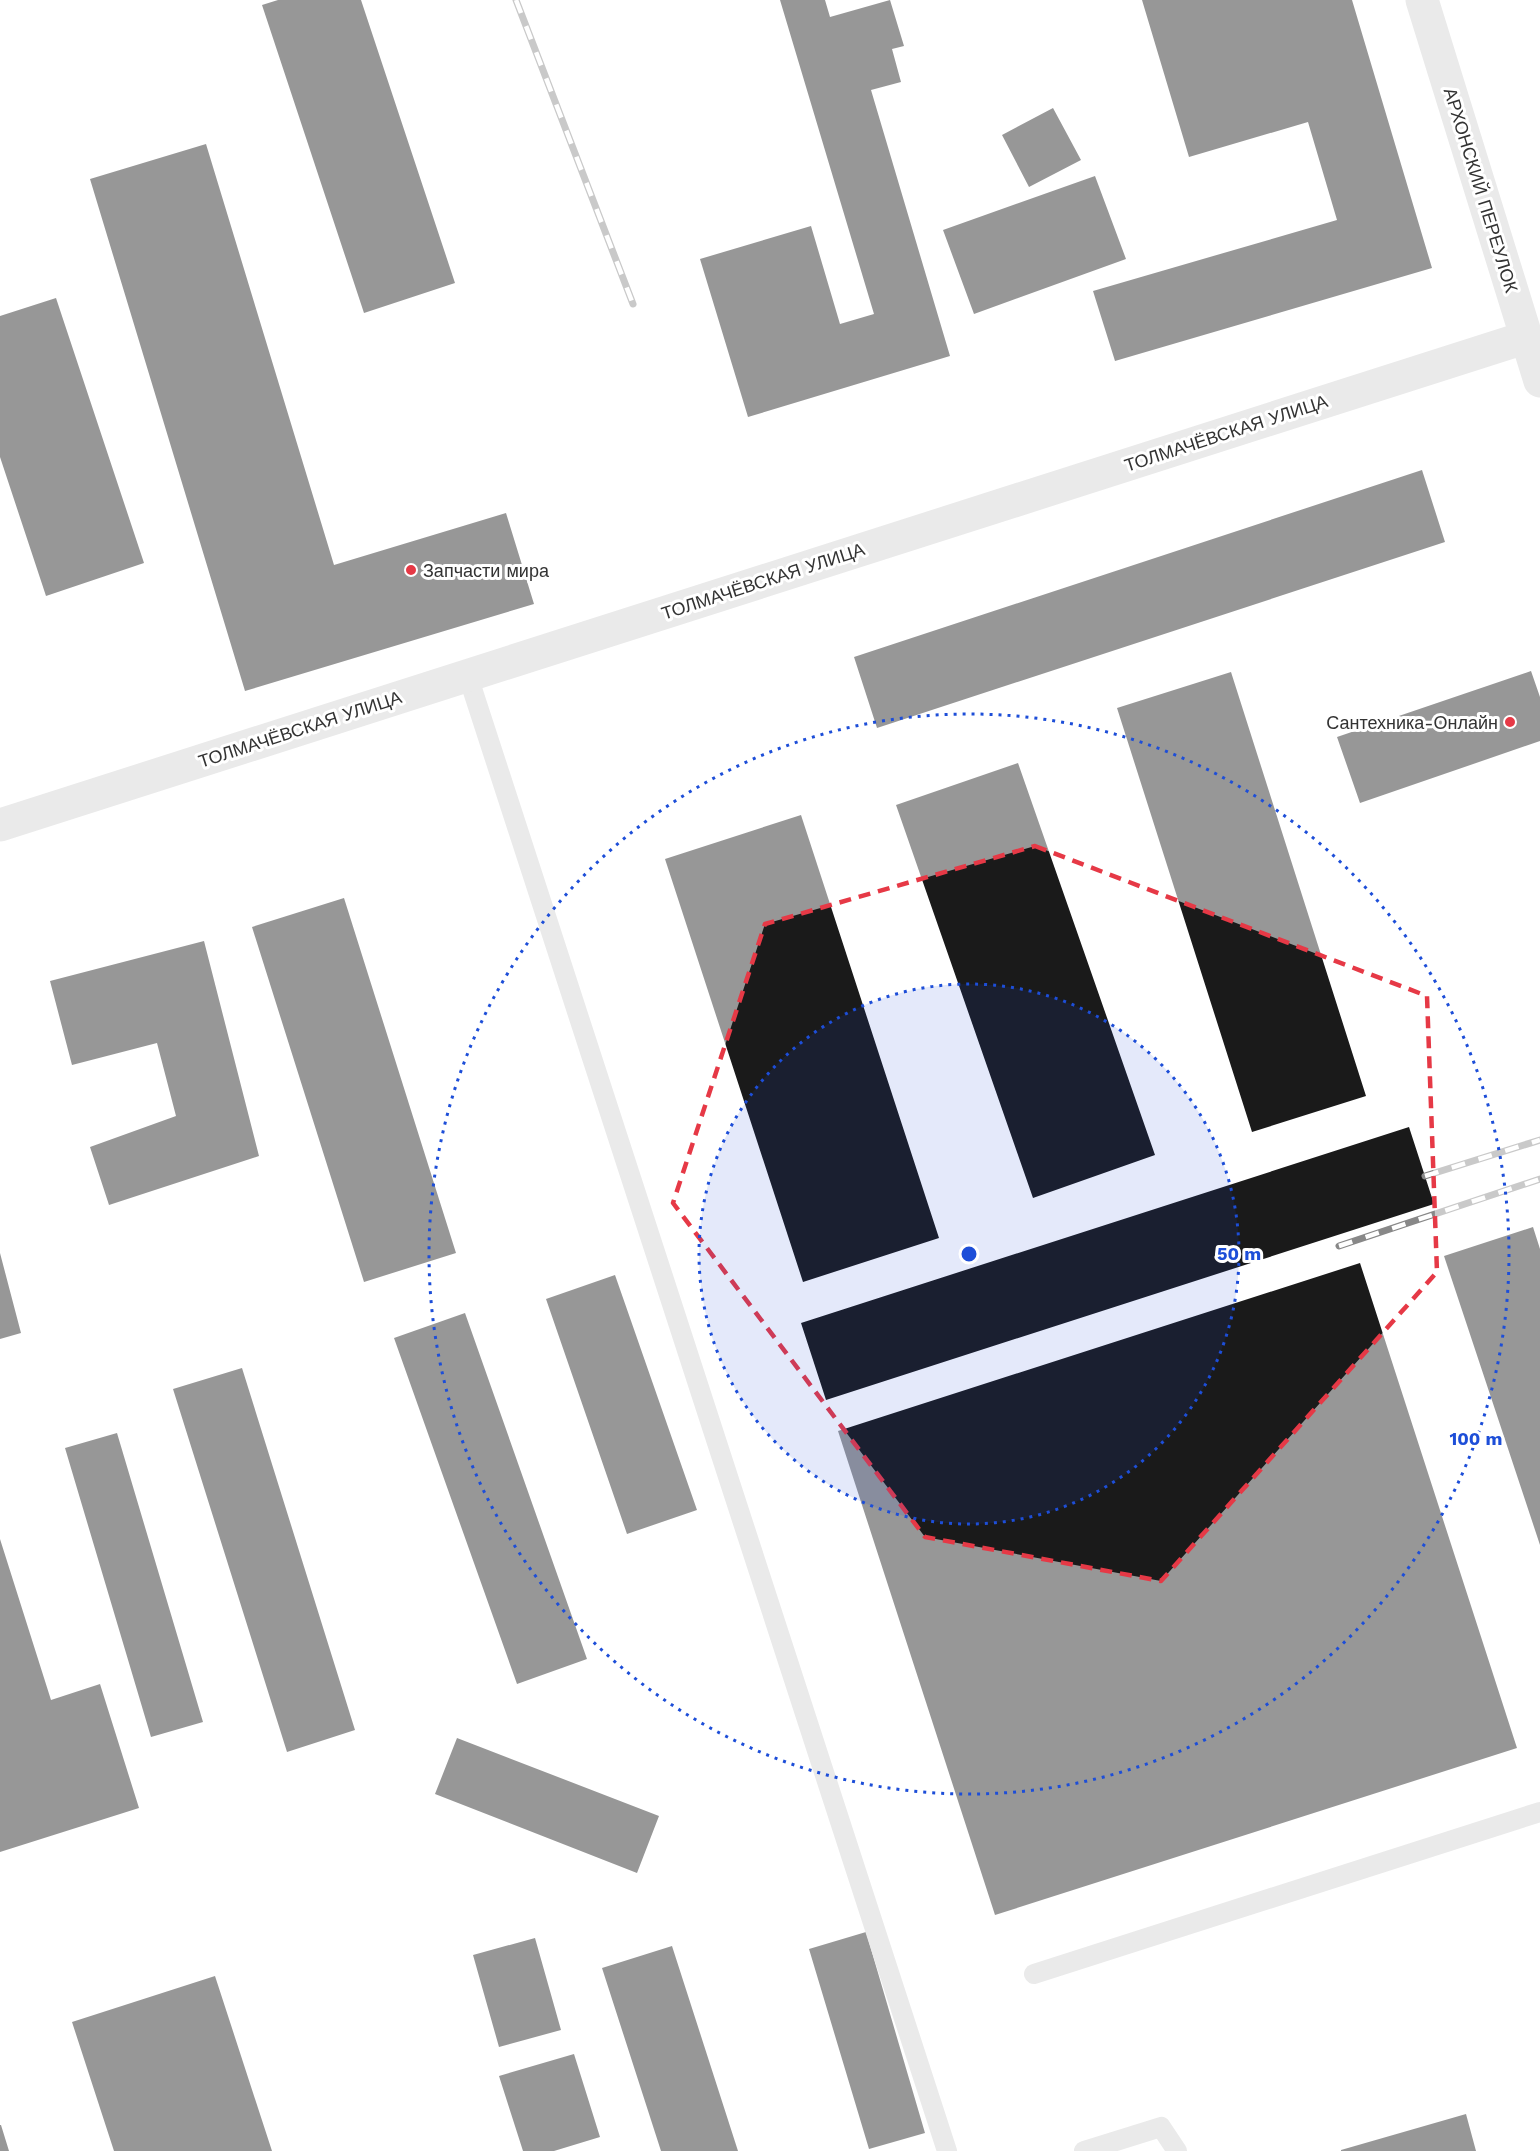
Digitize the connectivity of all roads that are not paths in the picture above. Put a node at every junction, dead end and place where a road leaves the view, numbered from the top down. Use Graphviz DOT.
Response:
graph roads {
  1 [pos="1422,0"];
  2 [pos="1527,337"];
  3 [pos="1540,381"];
  4 [pos="468,676"];
  5 [pos="0,825"];
  6 [pos="1540,1812"];
  7 [pos="1034,1974"];
  8 [pos="947,2151"];
  9 [pos="1084,2151"];
  10 [pos="1177,2151"];
  1 -- 2 [label="street, АРХОНСКИЙ ПЕРЕУЛОК"];
  2 -- 3 [label="street, АРХОНСКИЙ ПЕРЕУЛОК"];
  2 -- 4 [label="street, ТОЛМАЧЁВСКАЯ УЛИЦА"];
  4 -- 5 [label="street, ТОЛМАЧЁВСКАЯ УЛИЦА"];
  4 -- 8 [label="lane"];
  6 -- 7 [label="lane"];
  9 -- 10 [label="lane"];
}
